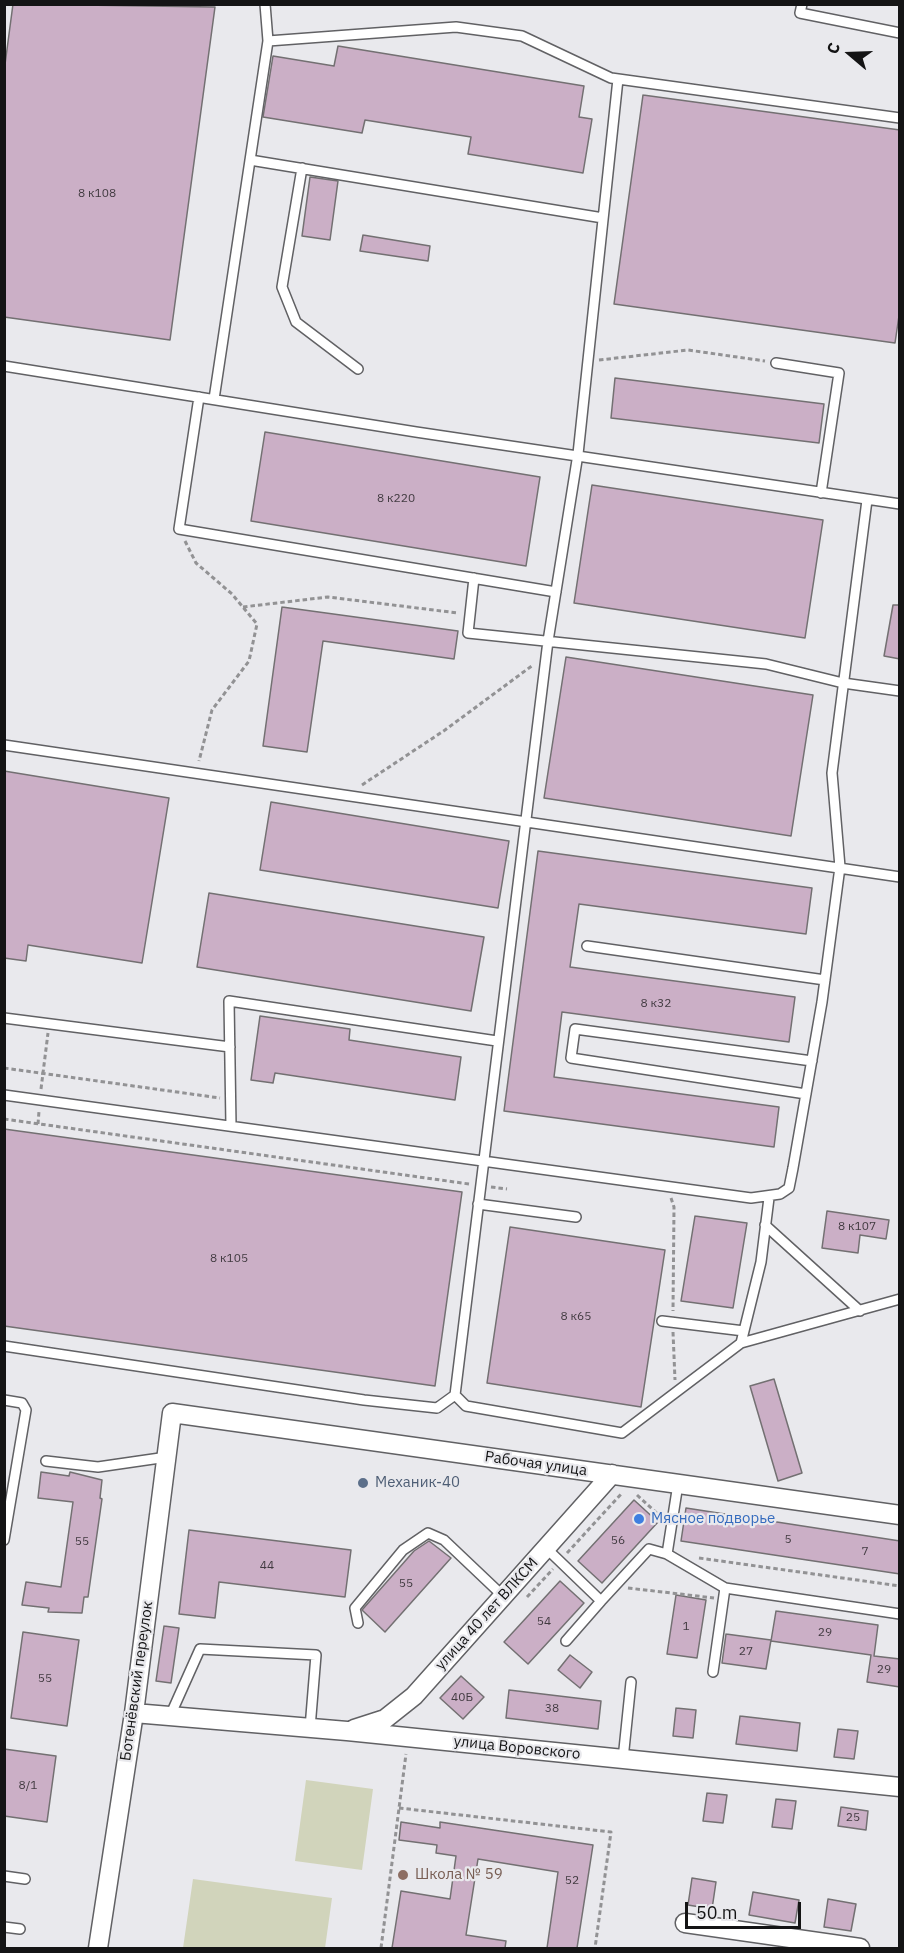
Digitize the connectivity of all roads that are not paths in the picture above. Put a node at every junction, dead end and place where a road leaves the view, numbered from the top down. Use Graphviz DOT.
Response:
graph roads {
  1 [pos="265,4"];
  2 [pos="802,4"];
  3 [pos="900,33"];
  4 [pos="268,41"];
  5 [pos="618,80"];
  6 [pos="900,118"];
  7 [pos="250,159"];
  8 [pos="302,168"];
  9 [pos="603,218"];
  10 [pos="776,363"];
  11 [pos="4,366"];
  12 [pos="357,369"];
  13 [pos="199,397"];
  14 [pos="214,399"];
  15 [pos="578,454"];
  16 [pos="821,493"];
  17 [pos="867,500"];
  18 [pos="900,504"];
  19 [pos="474,578"];
  20 [pos="556,592"];
  21 [pos="548,641"];
  22 [pos="843,683"];
  23 [pos="900,691"];
  24 [pos="4,745"];
  25 [pos="526,821"];
  26 [pos="840,867"];
  27 [pos="900,877"];
  28 [pos="586,946"];
  29 [pos="825,980"];
  30 [pos="4,1018"];
  31 [pos="497,1041"];
  32 [pos="230,1047"];
  33 [pos="812,1061"];
  34 [pos="806,1094"];
  35 [pos="4,1095"];
  36 [pos="236,1126"];
  37 [pos="483,1160"];
  38 [pos="769,1198"];
  39 [pos="478,1204"];
  40 [pos="576,1217"];
  41 [pos="765,1225"];
  42 [pos="900,1299"];
  43 [pos="860,1311"];
  44 [pos="662,1321"];
  45 [pos="744,1331"];
  46 [pos="741,1343"];
  47 [pos="4,1346"];
  48 [pos="455,1395"];
  49 [pos="4,1400"];
  50 [pos="172,1413"];
  51 [pos="166,1457"];
  52 [pos="46,1461"];
  53 [pos="612,1474"];
  54 [pos="678,1484"];
  55 [pos="900,1515"];
  56 [pos="4,1540"];
  57 [pos="546,1548"];
  58 [pos="668,1554"];
  59 [pos="725,1588"];
  60 [pos="503,1596"];
  61 [pos="601,1600"];
  62 [pos="900,1614"];
  63 [pos="358,1623"];
  64 [pos="566,1641"];
  65 [pos="713,1672"];
  66 [pos="631,1682"];
  67 [pos="134,1713"];
  68 [pos="171,1716"];
  69 [pos="310,1728"];
  70 [pos="347,1731"];
  71 [pos="623,1759"];
  72 [pos="900,1786"];
  73 [pos="4,1876"];
  74 [pos="25,1879"];
  75 [pos="685,1923"];
  76 [pos="4,1927"];
  77 [pos="20,1929"];
  78 [pos="98,1948"];
  79 [pos="860,1948"];
  1 -- 4 [label="lane"];
  2 -- 3 [label="lane"];
  4 -- 5 [label="lane"];
  4 -- 7 [label="lane"];
  5 -- 6 [label="lane"];
  5 -- 9 [label="lane"];
  7 -- 8 [label="lane"];
  7 -- 14 [label="lane"];
  8 -- 9 [label="lane"];
  8 -- 12 [label="lane"];
  9 -- 15 [label="lane"];
  10 -- 16 [label="lane"];
  11 -- 13 [label="lane"];
  13 -- 14 [label="lane"];
  13 -- 19 [label="lane"];
  14 -- 15 [label="lane"];
  15 -- 16 [label="lane"];
  15 -- 20 [label="lane"];
  16 -- 17 [label="lane"];
  17 -- 18 [label="lane"];
  17 -- 22 [label="lane"];
  19 -- 20 [label="lane"];
  19 -- 21 [label="lane"];
  20 -- 21 [label="lane"];
  21 -- 22 [label="lane"];
  21 -- 25 [label="lane"];
  22 -- 23 [label="lane"];
  22 -- 26 [label="lane"];
  24 -- 25 [label="lane"];
  25 -- 26 [label="lane"];
  25 -- 31 [label="lane"];
  26 -- 27 [label="lane"];
  26 -- 29 [label="lane"];
  28 -- 29 [label="lane"];
  29 -- 33 [label="lane"];
  30 -- 32 [label="lane"];
  31 -- 32 [label="lane"];
  31 -- 37 [label="lane"];
  32 -- 36 [label="lane"];
  33 -- 34 [label="lane"];
  33 -- 34 [label="lane"];
  34 -- 38 [label="lane"];
  35 -- 36 [label="lane"];
  36 -- 37 [label="lane"];
  37 -- 38 [label="lane"];
  37 -- 39 [label="lane"];
  38 -- 41 [label="lane"];
  39 -- 40 [label="lane"];
  39 -- 48 [label="lane"];
  41 -- 43 [label="lane"];
  41 -- 45 [label="lane"];
  42 -- 43 [label="lane"];
  43 -- 46 [label="lane"];
  44 -- 45 [label="lane"];
  45 -- 46 [label="lane"];
  46 -- 48 [label="lane"];
  47 -- 48 [label="lane"];
  49 -- 56 [label="lane"];
  50 -- 51 [label="street, Ботенёвский переулок"];
  50 -- 53 [label="street, Рабочая улица"];
  51 -- 52 [label="lane"];
  51 -- 67 [label="street, Ботенёвский переулок"];
  53 -- 54 [label="street, Рабочая улица"];
  53 -- 57 [label="street, улица 40 лет ВЛКСМ"];
  54 -- 55 [label="street, Рабочая улица"];
  54 -- 58 [label="lane"];
  57 -- 60 [label="street, улица 40 лет ВЛКСМ"];
  57 -- 61 [label="lane"];
  58 -- 59 [label="lane"];
  58 -- 61 [label="lane"];
  59 -- 62 [label="lane"];
  59 -- 65 [label="lane"];
  60 -- 63 [label="lane"];
  60 -- 70 [label="street, улица 40 лет ВЛКСМ"];
  61 -- 64 [label="lane"];
  66 -- 71 [label="lane"];
  67 -- 68 [label="street, улица Воровского"];
  67 -- 78 [label="street, Ботенёвский переулок"];
  68 -- 69 [label="street, улица Воровского"];
  68 -- 69 [label="lane"];
  69 -- 70 [label="street, улица Воровского"];
  70 -- 71 [label="street, улица Воровского"];
  71 -- 72 [label="street, улица Воровского"];
  73 -- 74 [label="lane"];
  75 -- 79 [label="street"];
  76 -- 77 [label="lane"];
}
